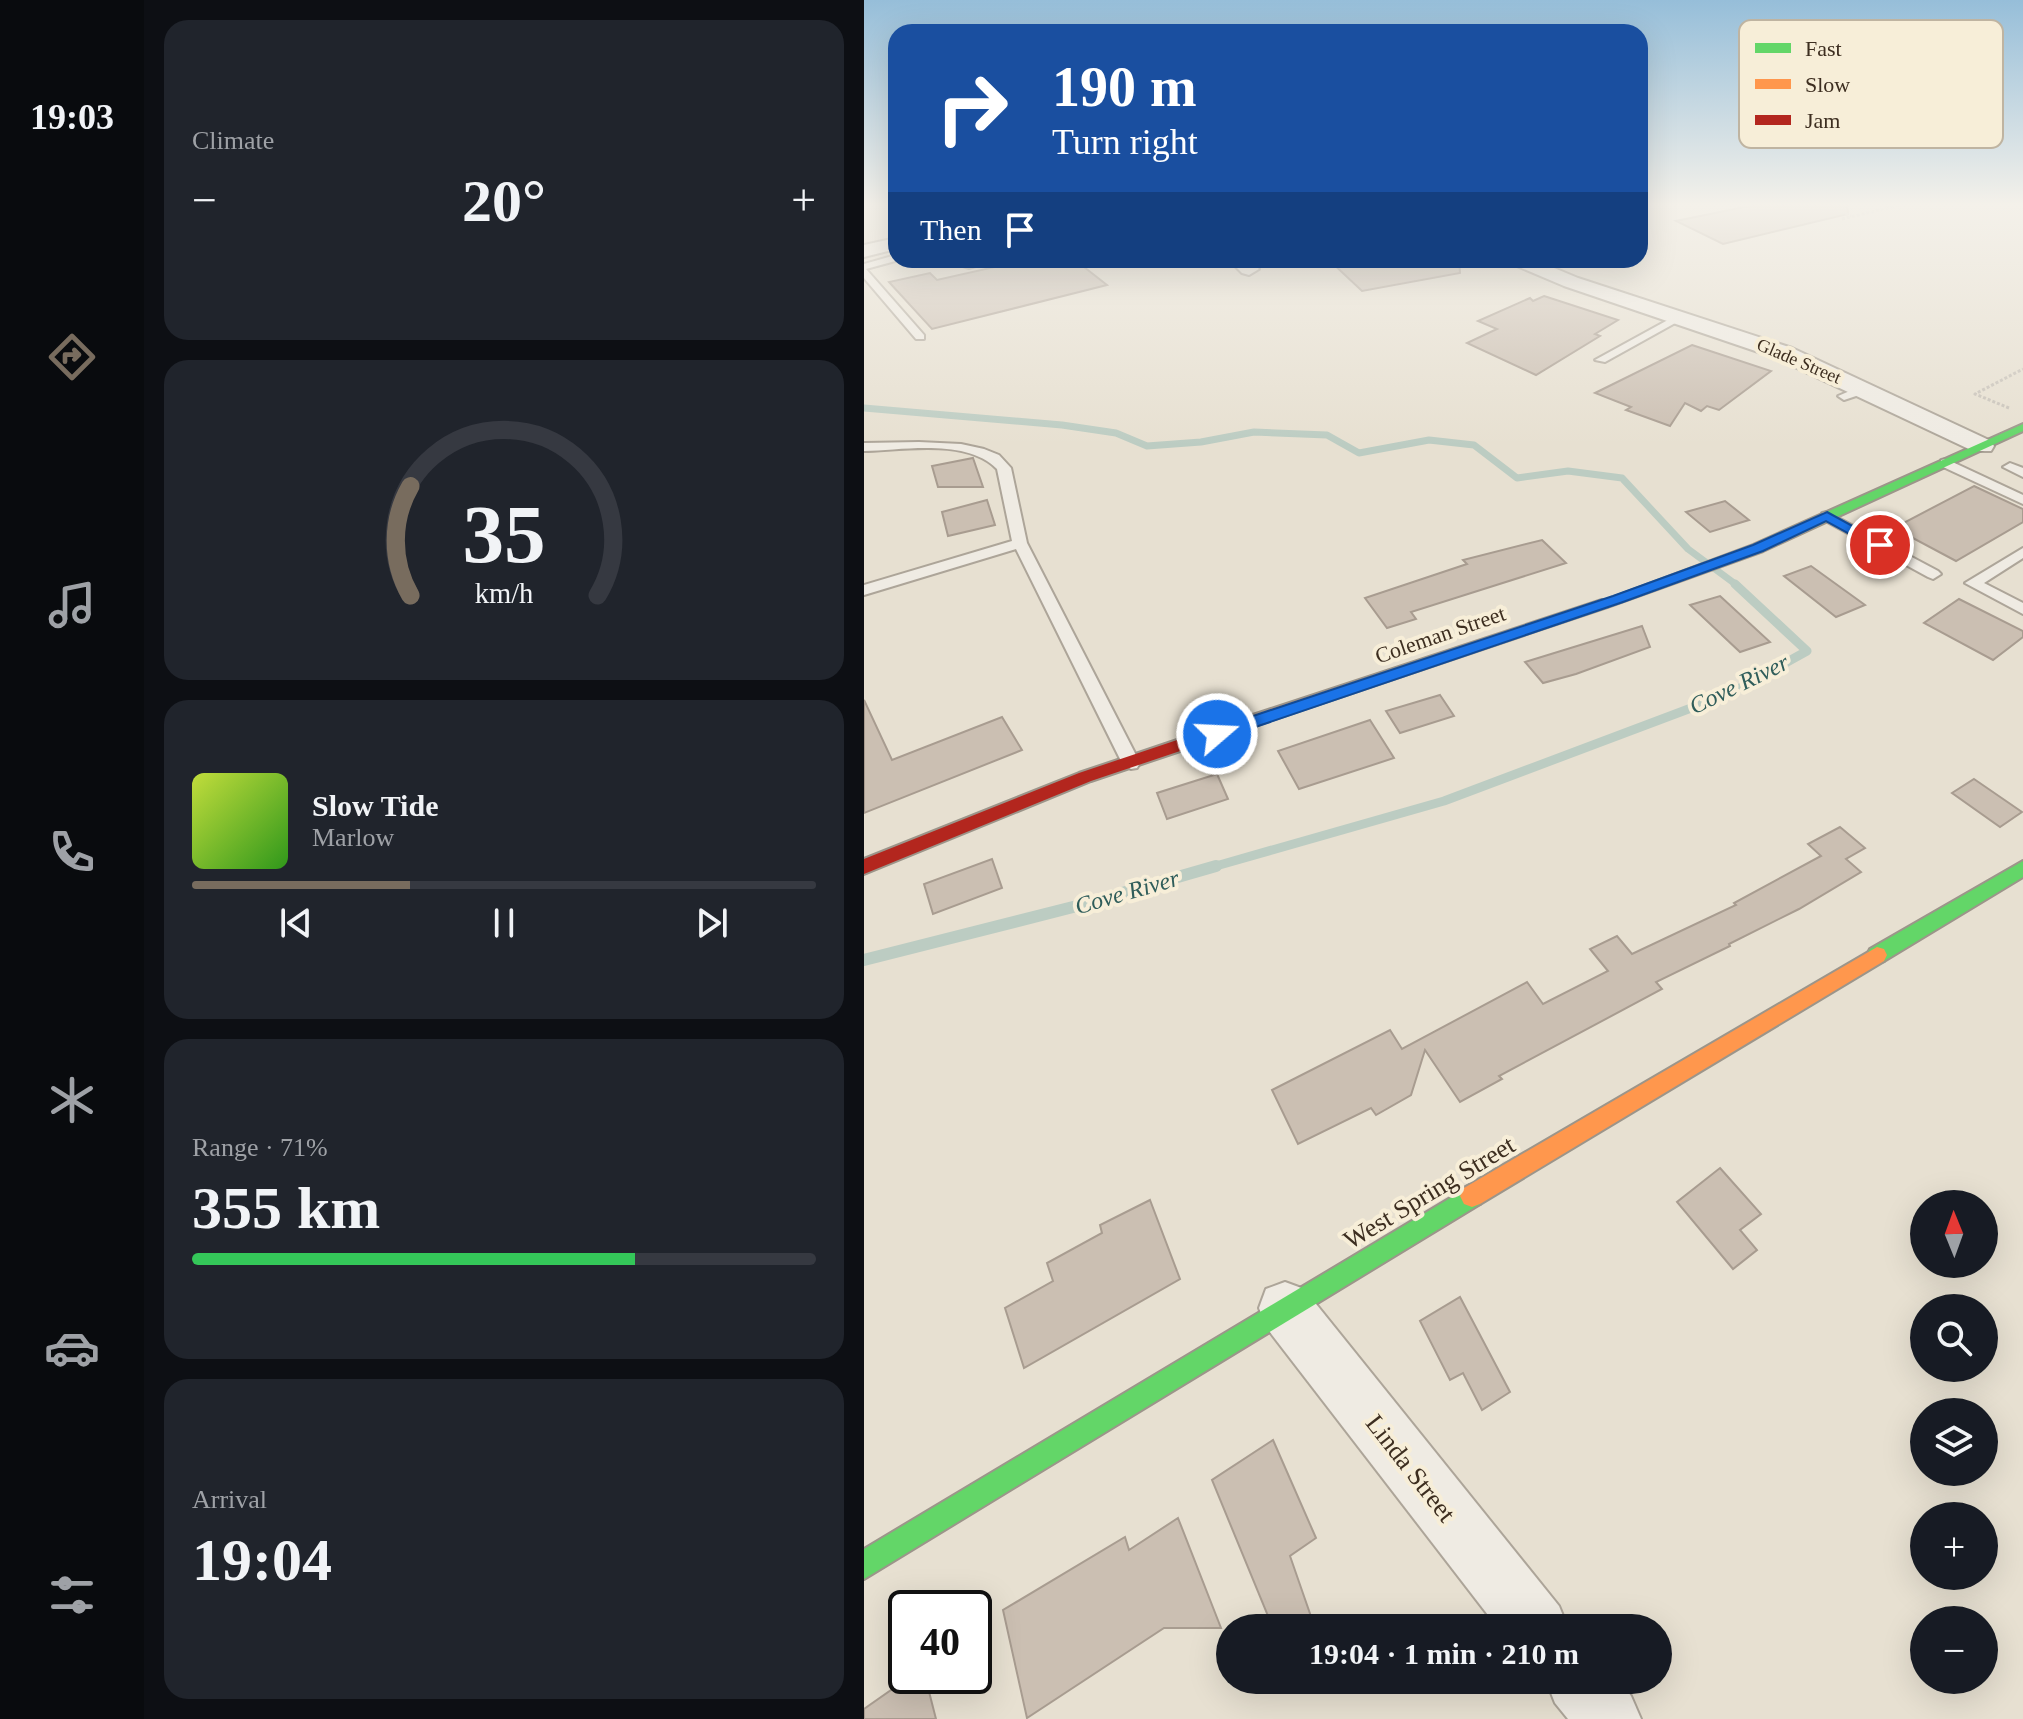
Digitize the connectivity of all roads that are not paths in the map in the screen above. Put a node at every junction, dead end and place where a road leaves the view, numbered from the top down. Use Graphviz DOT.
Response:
graph roads {
  1 [pos="877,285"];
  2 [pos="1581,285"];
  3 [pos="1681,317"];
  4 [pos="920,337"];
  5 [pos="1601,360"];
  6 [pos="2023,427"];
  7 [pos="1982,446"];
  8 [pos="864,447"];
  9 [pos="1946,463"];
  10 [pos="2023,500"];
  11 [pos="1827,516"];
  12 [pos="1020,543"];
  13 [pos="2023,552"];
  14 [pos="1933,574"];
  15 [pos="864,590"];
  16 [pos="2023,609"];
  17 [pos="1131,763"];
  18 [pos="864,867"];
  19 [pos="2023,868"];
  20 [pos="1285,1308"];
  21 [pos="864,1565"];
  22 [pos="1526,1614"];
  23 [pos="1589,1694"];
  24 [pos="1608,1719"];
  1 -- 4 [label="lane"];
  2 -- 3 [label="street, Glade Street"];
  3 -- 5 [label="lane"];
  3 -- 7 [label="street, Glade Street"];
  6 -- 7 [label="street, Coleman Street"];
  7 -- 9 [label="street, Coleman Street"];
  8 -- 12 [label="lane"];
  9 -- 10 [label="lane"];
  9 -- 11 [label="street, Coleman Street"];
  11 -- 14 [label="lane"];
  11 -- 17 [label="street, Coleman Street"];
  12 -- 15 [label="lane"];
  12 -- 17 [label="lane"];
  13 -- 16 [label="lane"];
  17 -- 18 [label="street, Coleman Street"];
  19 -- 20 [label="street, West Spring Street"];
  20 -- 21 [label="street, West Spring Street"];
  20 -- 22 [label="street, Linda Street"];
  23 -- 24 [label="street"];
}
